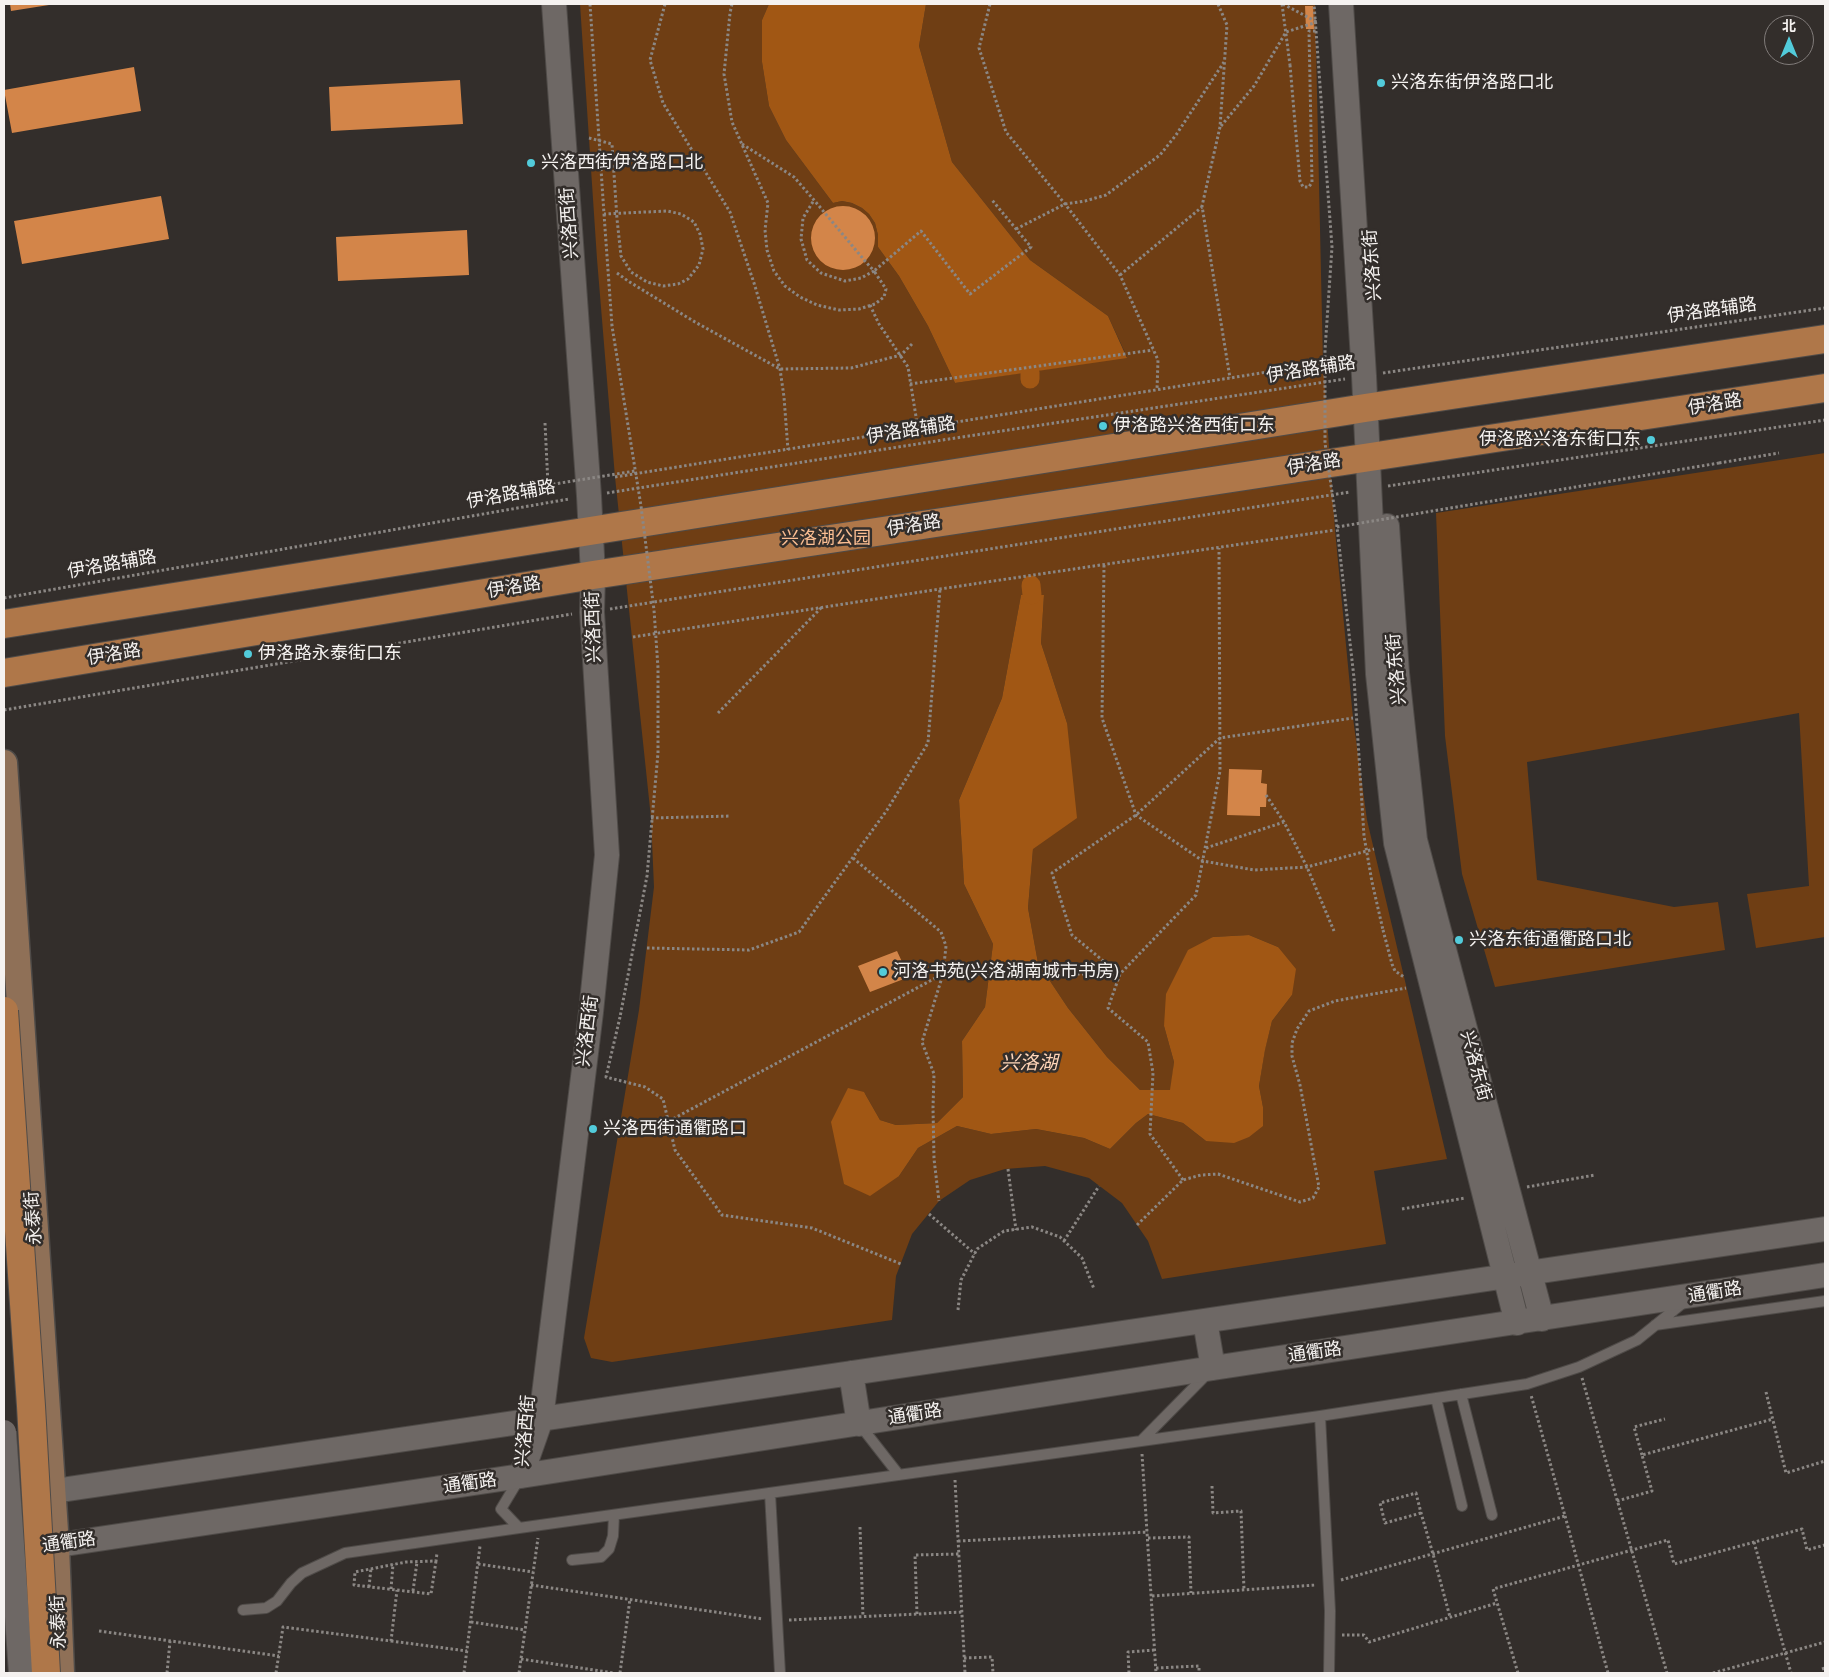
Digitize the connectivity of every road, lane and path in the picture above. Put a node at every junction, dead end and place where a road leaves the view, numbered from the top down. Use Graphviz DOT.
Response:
graph roads {
  1 [pos="539,4"];
  2 [pos="554,4"];
  3 [pos="590,4"];
  4 [pos="665,4"];
  5 [pos="732,4"];
  6 [pos="990,4"];
  7 [pos="1218,4"];
  8 [pos="1283,4"];
  9 [pos="1314,4"];
  10 [pos="1341,4"];
  11 [pos="1355,4"];
  12 [pos="1316,31"];
  13 [pos="1286,32"];
  14 [pos="1224,62"];
  15 [pos="1220,127"];
  16 [pos="589,138"];
  17 [pos="742,143"];
  18 [pos="814,200"];
  19 [pos="992,200"];
  20 [pos="1065,204"];
  21 [pos="1202,206"];
  22 [pos="604,214"];
  23 [pos="1016,230"];
  24 [pos="874,270"];
  25 [pos="617,273"];
  26 [pos="1120,275"];
  27 [pos="870,305"];
  28 [pos="1825,308"];
  29 [pos="1825,339"];
  30 [pos="912,344"];
  31 [pos="1153,350"];
  32 [pos="901,355"];
  33 [pos="1324,363"];
  34 [pos="780,369"];
  35 [pos="1372,375"];
  36 [pos="1230,378"];
  37 [pos="910,384"];
  38 [pos="1825,388"];
  39 [pos="1157,390"];
  40 [pos="1373,407"];
  41 [pos="1825,420"];
  42 [pos="545,423"];
  43 [pos="918,429"];
  44 [pos="788,450"];
  45 [pos="1779,454"];
  46 [pos="1376,456"];
  47 [pos="635,472"];
  48 [pos="615,476"];
  49 [pos="1377,488"];
  50 [pos="582,497"];
  51 [pos="1336,529"];
  52 [pos="584,532"];
  53 [pos="1219,548"];
  54 [pos="1104,565"];
  55 [pos="586,576"];
  56 [pos="940,588"];
  57 [pos="4,598"];
  58 [pos="822,607"];
  59 [pos="586,612"];
  60 [pos="4,624"];
  61 [pos="633,637"];
  62 [pos="4,673"];
  63 [pos="4,710"];
  64 [pos="718,714"];
  65 [pos="1353,718"];
  66 [pos="1220,738"];
  67 [pos="4,763"];
  68 [pos="1266,795"];
  69 [pos="1136,814"];
  70 [pos="731,816"];
  71 [pos="651,818"];
  72 [pos="1284,822"];
  73 [pos="1205,848"];
  74 [pos="1374,849"];
  75 [pos="853,858"];
  76 [pos="1203,861"];
  77 [pos="1307,867"];
  78 [pos="1334,931"];
  79 [pos="647,948"];
  80 [pos="943,974"];
  81 [pos="1120,974"];
  82 [pos="1404,977"];
  83 [pos="1406,988"];
  84 [pos="4,1010"];
  85 [pos="669,1121"];
  86 [pos="1008,1169"];
  87 [pos="1595,1175"];
  88 [pos="1183,1180"];
  89 [pos="1099,1186"];
  90 [pos="1526,1187"];
  91 [pos="1468,1197"];
  92 [pos="939,1201"];
  93 [pos="1402,1209"];
  94 [pos="929,1214"];
  95 [pos="1137,1225"];
  96 [pos="1825,1229"];
  97 [pos="1016,1230"];
  98 [pos="1064,1241"];
  99 [pos="974,1254"];
  100 [pos="901,1264"];
  101 [pos="1529,1273"];
  102 [pos="1825,1275"];
  103 [pos="1504,1276"];
  104 [pos="1094,1289"];
  105 [pos="1690,1297"];
  106 [pos="1825,1301"];
  107 [pos="958,1310"];
  108 [pos="1542,1319"];
  109 [pos="1205,1321"];
  110 [pos="1517,1323"];
  111 [pos="1654,1326"];
  112 [pos="1578,1366"];
  113 [pos="1213,1368"];
  114 [pos="851,1373"];
  115 [pos="1528,1384"];
  116 [pos="1766,1392"];
  117 [pos="1461,1394"];
  118 [pos="1436,1398"];
  119 [pos="1320,1416"];
  120 [pos="1665,1419"];
  121 [pos="1773,1419"];
  122 [pos="533,1420"];
  123 [pos="859,1424"];
  124 [pos="4,1432"];
  125 [pos="1141,1441"];
  126 [pos="1642,1455"];
  127 [pos="1825,1461"];
  128 [pos="955,1467"];
  129 [pos="899,1475"];
  130 [pos="521,1476"];
  131 [pos="1212,1486"];
  132 [pos="53,1490"];
  133 [pos="770,1493"];
  134 [pos="4,1499"];
  135 [pos="1617,1501"];
  136 [pos="1462,1506"];
  137 [pos="1421,1512"];
  138 [pos="614,1515"];
  139 [pos="1492,1515"];
  140 [pos="1565,1516"];
  141 [pos="539,1525"];
  142 [pos="860,1527"];
  143 [pos="519,1528"];
  144 [pos="1148,1532"];
  145 [pos="482,1533"];
  146 [pos="1148,1538"];
  147 [pos="439,1540"];
  148 [pos="958,1541"];
  149 [pos="1754,1542"];
  150 [pos="1825,1545"];
  151 [pos="56,1546"];
  152 [pos="1631,1550"];
  153 [pos="4,1552"];
  154 [pos="959,1554"];
  155 [pos="1433,1554"];
  156 [pos="572,1560"];
  157 [pos="436,1561"];
  158 [pos="417,1562"];
  159 [pos="393,1564"];
  160 [pos="478,1564"];
  161 [pos="1578,1565"];
  162 [pos="371,1568"];
  163 [pos="533,1572"];
  164 [pos="1329,1584"];
  165 [pos="532,1585"];
  166 [pos="370,1587"];
  167 [pos="390,1589"];
  168 [pos="397,1590"];
  169 [pos="1244,1590"];
  170 [pos="414,1591"];
  171 [pos="1191,1593"];
  172 [pos="1152,1596"];
  173 [pos="630,1599"];
  174 [pos="1497,1603"];
  175 [pos="243,1610"];
  176 [pos="962,1612"];
  177 [pos="917,1614"];
  178 [pos="863,1617"];
  179 [pos="1450,1617"];
  180 [pos="777,1621"];
  181 [pos="471,1622"];
  182 [pos="525,1630"];
  183 [pos="99,1631"];
  184 [pos="1330,1635"];
  185 [pos="170,1641"];
  186 [pos="391,1641"];
  187 [pos="1825,1642"];
  188 [pos="1155,1650"];
  189 [pos="467,1651"];
  190 [pos="1785,1653"];
  191 [pos="279,1656"];
  192 [pos="964,1658"];
  193 [pos="521,1659"];
  194 [pos="1156,1668"];
  195 [pos="22,1673"];
  196 [pos="46,1673"];
  197 [pos="60,1673"];
  198 [pos="167,1673"];
  199 [pos="276,1673"];
  200 [pos="464,1673"];
  201 [pos="519,1673"];
  202 [pos="614,1673"];
  203 [pos="620,1673"];
  204 [pos="780,1673"];
  205 [pos="965,1673"];
  206 [pos="993,1673"];
  207 [pos="1130,1673"];
  208 [pos="1156,1673"];
  209 [pos="1199,1673"];
  210 [pos="1329,1673"];
  211 [pos="1518,1673"];
  212 [pos="1608,1673"];
  213 [pos="1667,1673"];
  214 [pos="1713,1673"];
  215 [pos="1791,1673"];
  1 -- 50 [label="street, 兴洛西街"];
  2 -- 50 [label="street, 兴洛西街"];
  3 -- 22 [label="path, bridge"];
  4 -- 34 [label="path"];
  5 -- 17 [label="path"];
  6 -- 20 [label="path"];
  7 -- 14 [label="path"];
  8 -- 13 [label="path"];
  8 -- 13 [label="path"];
  9 -- 12 [label="path, bridge"];
  10 -- 35 [label="street, 兴洛东街"];
  11 -- 35 [label="street, 兴洛东街"];
  12 -- 13 [label="path, bridge"];
  12 -- 51 [label="path, bridge"];
  13 -- 15 [label="path"];
  14 -- 15 [label="path"];
  14 -- 20 [label="path"];
  15 -- 21 [label="path"];
  16 -- 22 [label="path, bridge"];
  17 -- 18 [label="path"];
  17 -- 27 [label="path"];
  18 -- 24 [label="path"];
  18 -- 24 [label="path"];
  19 -- 23 [label="path"];
  20 -- 23 [label="path"];
  20 -- 26 [label="path"];
  21 -- 26 [label="path"];
  21 -- 36 [label="path"];
  22 -- 47 [label="path, bridge"];
  23 -- 24 [label="path"];
  24 -- 27 [label="path"];
  25 -- 34 [label="path"];
  26 -- 31 [label="path"];
  27 -- 32 [label="path"];
  28 -- 35 [label="path, 伊洛路辅路"];
  29 -- 40 [label="main road"];
  30 -- 32 [label="path"];
  31 -- 37 [label="path"];
  31 -- 39 [label="path"];
  32 -- 34 [label="path"];
  32 -- 37 [label="path"];
  33 -- 36 [label="path"];
  34 -- 44 [label="path"];
  35 -- 40 [label="street, 兴洛东街"];
  35 -- 50 [label="path, 伊洛路辅路"];
  36 -- 39 [label="path"];
  37 -- 43 [label="path"];
  38 -- 46 [label="main road, 伊洛路"];
  39 -- 43 [label="path"];
  40 -- 46 [label="street, 兴洛东街"];
  40 -- 52 [label="main road"];
  41 -- 49 [label="path"];
  42 -- 47 [label="path, bridge"];
  43 -- 44 [label="path"];
  44 -- 48 [label="path"];
  45 -- 51 [label="path, bridge"];
  46 -- 49 [label="street, 兴洛东街"];
  46 -- 55 [label="main road, 伊洛路"];
  47 -- 85 [label="path, bridge"];
  49 -- 59 [label="path"];
  49 -- 101 [label="street, 兴洛东街"];
  49 -- 103 [label="street, 兴洛东街"];
  50 -- 52 [label="street, 兴洛西街"];
  50 -- 57 [label="path, 伊洛路辅路"];
  51 -- 53 [label="path"];
  51 -- 82 [label="path, bridge"];
  52 -- 55 [label="street, 兴洛西街"];
  52 -- 60 [label="main road"];
  53 -- 54 [label="path"];
  53 -- 66 [label="path"];
  54 -- 56 [label="path"];
  54 -- 69 [label="path"];
  55 -- 59 [label="street, 兴洛西街"];
  55 -- 62 [label="main road, 伊洛路"];
  56 -- 58 [label="path"];
  56 -- 75 [label="path"];
  58 -- 61 [label="path"];
  58 -- 64 [label="path"];
  59 -- 63 [label="path"];
  59 -- 122 [label="street, 兴洛西街"];
  65 -- 66 [label="path"];
  66 -- 69 [label="path"];
  66 -- 73 [label="path"];
  67 -- 132 [label="main road, 永泰街"];
  68 -- 72 [label="path"];
  69 -- 76 [label="path"];
  69 -- 81 [label="path"];
  70 -- 71 [label="path"];
  72 -- 73 [label="path"];
  72 -- 77 [label="path"];
  73 -- 76 [label="path"];
  74 -- 77 [label="path"];
  75 -- 79 [label="path"];
  75 -- 80 [label="path"];
  76 -- 77 [label="path"];
  76 -- 81 [label="path"];
  77 -- 78 [label="path"];
  80 -- 81 [label="path"];
  80 -- 85 [label="path"];
  80 -- 92 [label="path"];
  81 -- 88 [label="path"];
  83 -- 88 [label="path"];
  84 -- 196 [label="main road, bridge"];
  85 -- 100 [label="path"];
  86 -- 97 [label="path"];
  87 -- 90 [label="path"];
  88 -- 95 [label="path"];
  89 -- 98 [label="path"];
  91 -- 93 [label="path"];
  94 -- 99 [label="path"];
  96 -- 101 [label="street"];
  97 -- 98 [label="path"];
  97 -- 99 [label="path"];
  98 -- 104 [label="path"];
  99 -- 107 [label="path"];
  101 -- 103 [label="street"];
  101 -- 108 [label="street, 兴洛东街"];
  102 -- 105 [label="street, 通衢路"];
  103 -- 109 [label="street"];
  103 -- 110 [label="street, 兴洛东街"];
  105 -- 108 [label="street, 通衢路"];
  105 -- 111 [label="lane"];
  106 -- 111 [label="lane"];
  108 -- 110 [label="street, 通衢路"];
  109 -- 113 [label="street"];
  109 -- 114 [label="street"];
  110 -- 113 [label="street, 通衢路"];
  111 -- 112 [label="lane"];
  112 -- 115 [label="lane"];
  112 -- 135 [label="path"];
  113 -- 123 [label="street, 通衢路"];
  113 -- 125 [label="lane"];
  114 -- 122 [label="street"];
  114 -- 123 [label="street"];
  115 -- 117 [label="lane"];
  115 -- 140 [label="path"];
  116 -- 121 [label="path"];
  117 -- 118 [label="lane"];
  117 -- 139 [label="lane"];
  118 -- 119 [label="lane"];
  118 -- 136 [label="lane"];
  119 -- 125 [label="lane"];
  119 -- 164 [label="lane"];
  120 -- 126 [label="path"];
  121 -- 126 [label="path"];
  121 -- 127 [label="path"];
  122 -- 130 [label="street, 兴洛西街"];
  122 -- 132 [label="street"];
  123 -- 129 [label="lane"];
  123 -- 130 [label="street, 通衢路"];
  124 -- 195 [label="street, bridge"];
  125 -- 128 [label="lane"];
  125 -- 144 [label="path"];
  126 -- 135 [label="path"];
  128 -- 129 [label="lane"];
  128 -- 148 [label="path"];
  129 -- 133 [label="lane"];
  130 -- 143 [label="lane"];
  130 -- 151 [label="street, 通衢路"];
  131 -- 169 [label="path"];
  132 -- 134 [label="street"];
  132 -- 151 [label="main road, 永泰街"];
  133 -- 138 [label="lane"];
  133 -- 180 [label="lane"];
  135 -- 152 [label="path"];
  137 -- 137 [label="path"];
  137 -- 155 [label="path"];
  138 -- 141 [label="lane"];
  138 -- 156 [label="lane"];
  140 -- 155 [label="path"];
  140 -- 161 [label="path"];
  141 -- 143 [label="lane"];
  141 -- 163 [label="path"];
  142 -- 178 [label="path"];
  143 -- 145 [label="lane"];
  144 -- 146 [label="path"];
  144 -- 148 [label="path"];
  145 -- 147 [label="lane"];
  145 -- 160 [label="path"];
  146 -- 171 [label="path"];
  146 -- 172 [label="path"];
  147 -- 157 [label="path"];
  147 -- 175 [label="lane"];
  148 -- 154 [label="path"];
  149 -- 150 [label="path"];
  149 -- 152 [label="path"];
  149 -- 190 [label="path"];
  151 -- 153 [label="street, 通衢路"];
  151 -- 197 [label="main road, 永泰街"];
  152 -- 161 [label="path"];
  152 -- 213 [label="path"];
  154 -- 176 [label="path"];
  154 -- 177 [label="path"];
  155 -- 164 [label="path"];
  155 -- 179 [label="path"];
  157 -- 158 [label="path"];
  157 -- 170 [label="path"];
  158 -- 159 [label="path"];
  158 -- 170 [label="path"];
  159 -- 162 [label="path"];
  159 -- 167 [label="path"];
  160 -- 163 [label="path"];
  160 -- 181 [label="path"];
  161 -- 174 [label="path"];
  161 -- 212 [label="path"];
  162 -- 166 [label="path"];
  162 -- 166 [label="path"];
  163 -- 165 [label="path"];
  164 -- 169 [label="path"];
  164 -- 184 [label="lane"];
  165 -- 173 [label="path"];
  165 -- 182 [label="path"];
  166 -- 167 [label="path"];
  167 -- 168 [label="path"];
  168 -- 170 [label="path"];
  168 -- 186 [label="path"];
  169 -- 171 [label="path"];
  171 -- 172 [label="path"];
  172 -- 188 [label="path"];
  173 -- 180 [label="path"];
  173 -- 203 [label="path"];
  174 -- 179 [label="path"];
  174 -- 211 [label="path"];
  176 -- 177 [label="path"];
  176 -- 192 [label="path"];
  177 -- 178 [label="path"];
  178 -- 180 [label="path"];
  179 -- 184 [label="path"];
  180 -- 204 [label="lane"];
  181 -- 182 [label="path"];
  181 -- 189 [label="path"];
  182 -- 193 [label="path"];
  183 -- 185 [label="path"];
  184 -- 210 [label="lane"];
  185 -- 191 [label="path"];
  185 -- 198 [label="path"];
  186 -- 189 [label="path"];
  186 -- 191 [label="path"];
  187 -- 190 [label="path"];
  188 -- 194 [label="path"];
  188 -- 207 [label="path"];
  189 -- 200 [label="path"];
  190 -- 214 [label="path"];
  190 -- 215 [label="path"];
  191 -- 199 [label="path"];
  192 -- 205 [label="path"];
  192 -- 206 [label="path"];
  193 -- 201 [label="path"];
  193 -- 202 [label="path"];
  194 -- 208 [label="path"];
  194 -- 209 [label="path"];
}
